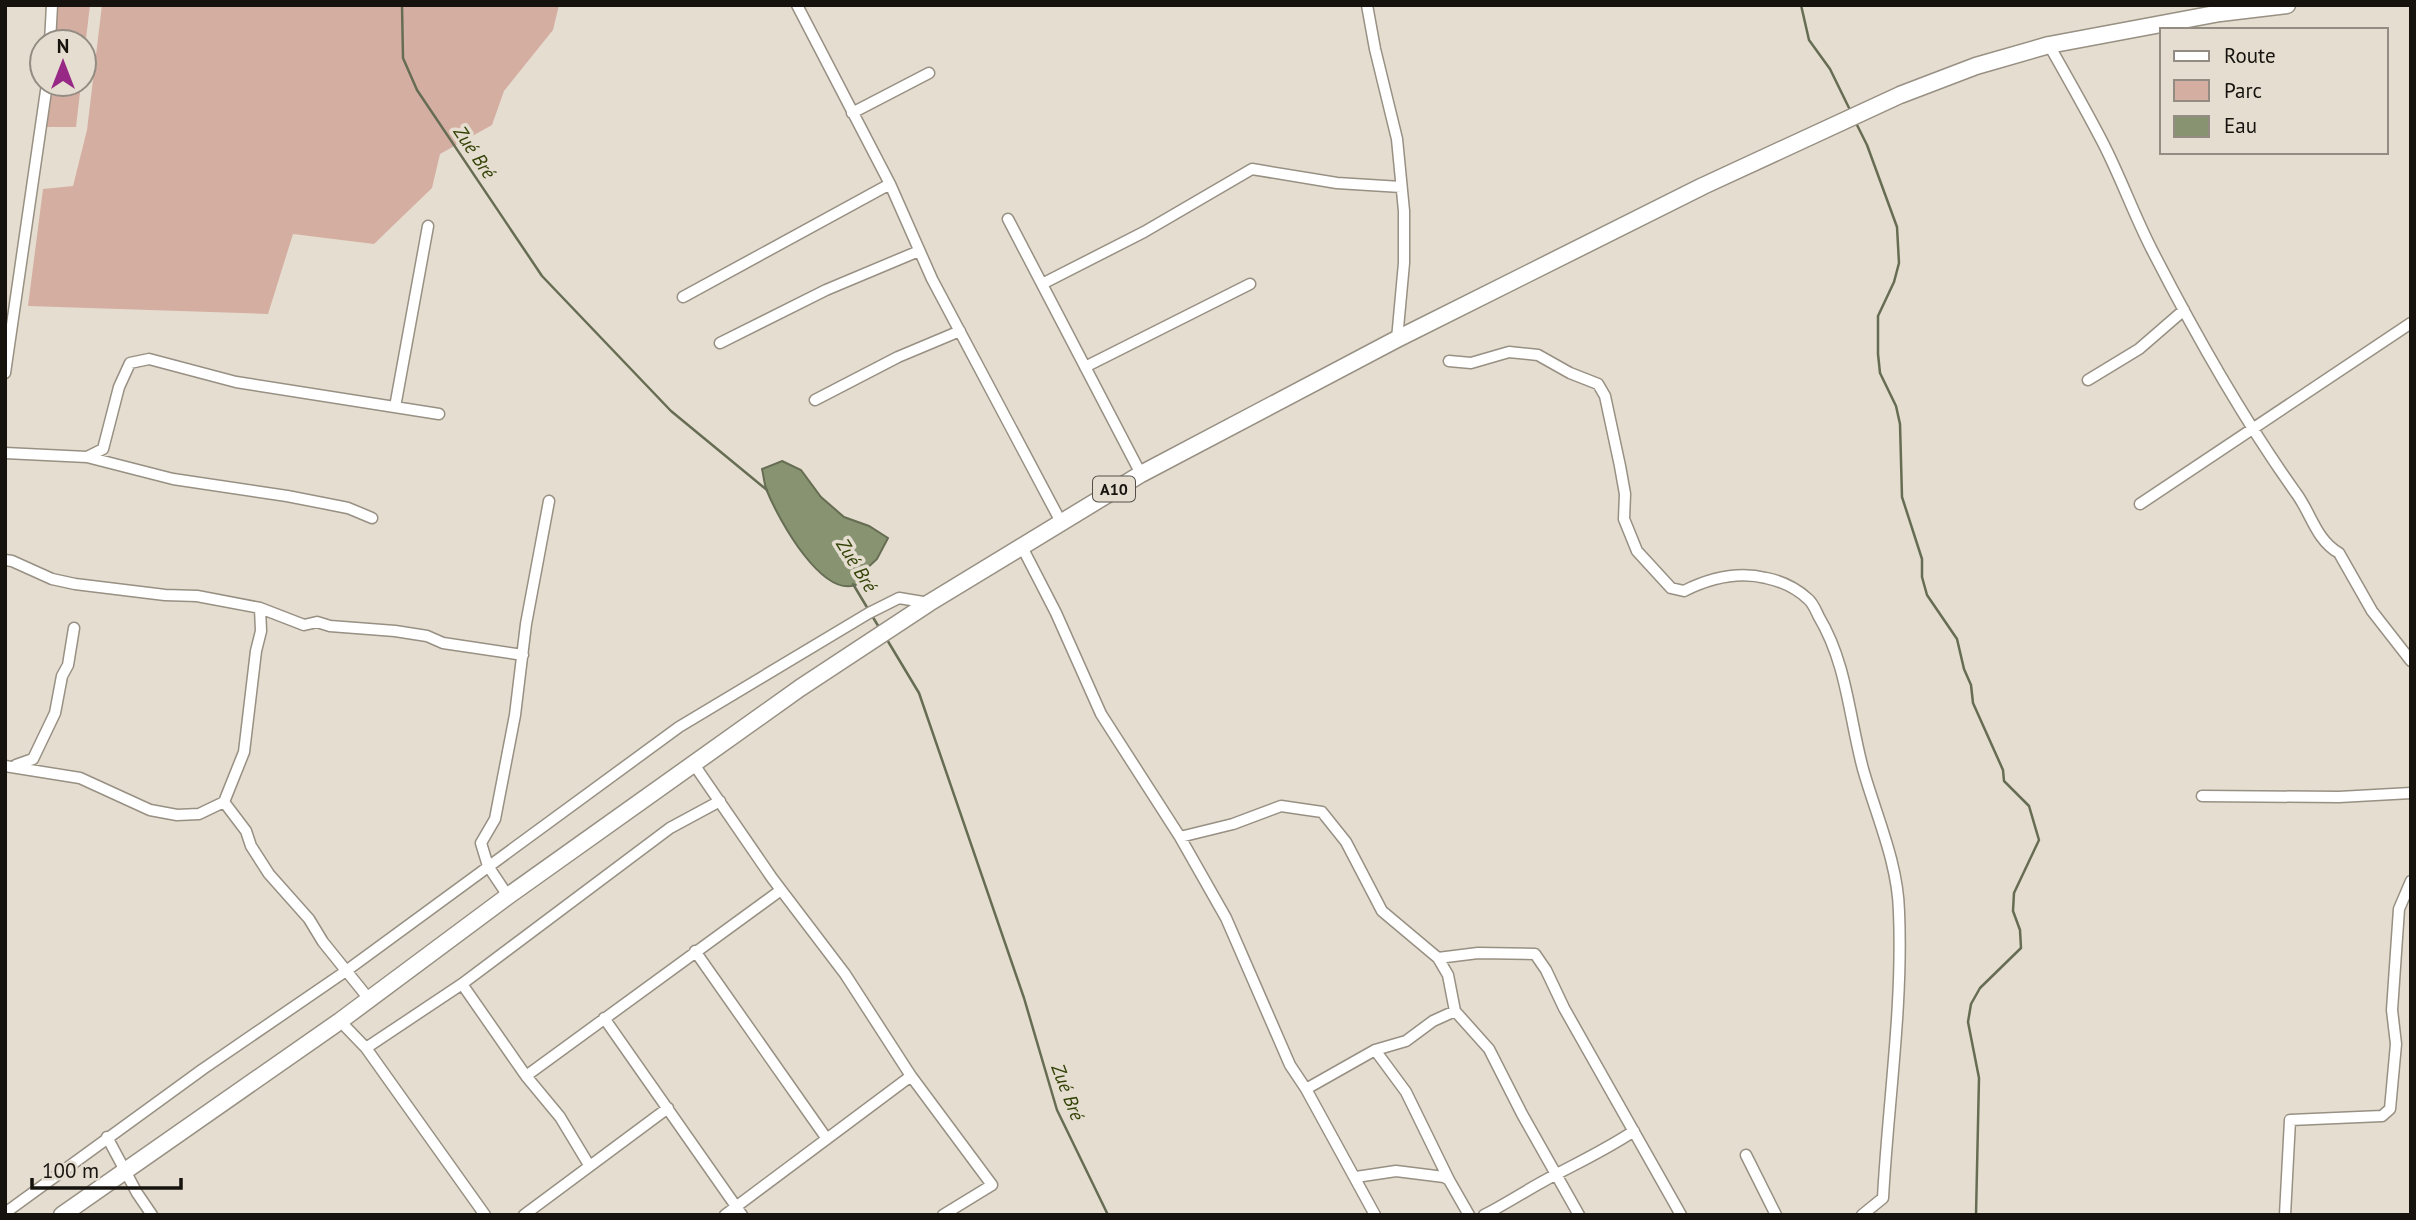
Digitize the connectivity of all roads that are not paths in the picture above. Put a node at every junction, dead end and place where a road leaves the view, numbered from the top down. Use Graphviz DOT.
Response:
graph roads {
  1 [pos="52,5"];
  2 [pos="797,5"];
  3 [pos="1367,5"];
  4 [pos="2287,5"];
  5 [pos="51,28"];
  6 [pos="2049,45"];
  7 [pos="929,74"];
  8 [pos="45,98"];
  9 [pos="852,113"];
  10 [pos="890,184"];
  11 [pos="1401,187"];
  12 [pos="1008,219"];
  13 [pos="428,226"];
  14 [pos="919,251"];
  15 [pos="1042,284"];
  16 [pos="1250,284"];
  17 [pos="684,297"];
  18 [pos="2184,310"];
  19 [pos="2411,323"];
  20 [pos="960,331"];
  21 [pos="1397,338"];
  22 [pos="720,343"];
  23 [pos="1449,361"];
  24 [pos="1085,367"];
  25 [pos="5,373"];
  26 [pos="2088,380"];
  27 [pos="815,400"];
  28 [pos="394,407"];
  29 [pos="439,414"];
  30 [pos="2251,429"];
  31 [pos="5,453"];
  32 [pos="87,457"];
  33 [pos="1141,474"];
  34 [pos="549,501"];
  35 [pos="2140,504"];
  36 [pos="372,518"];
  37 [pos="1060,522"];
  38 [pos="1022,547"];
  39 [pos="5,560"];
  40 [pos="929,603"];
  41 [pos="260,608"];
  42 [pos="74,628"];
  43 [pos="523,655"];
  44 [pos="2411,661"];
  45 [pos="693,763"];
  46 [pos="6,766"];
  47 [pos="2411,793"];
  48 [pos="2202,796"];
  49 [pos="720,801"];
  50 [pos="224,803"];
  51 [pos="1180,837"];
  52 [pos="488,866"];
  53 [pos="2411,881"];
  54 [pos="781,890"];
  55 [pos="508,896"];
  56 [pos="695,951"];
  57 [pos="1438,958"];
  58 [pos="346,971"];
  59 [pos="463,984"];
  60 [pos="369,999"];
  61 [pos="1455,1011"];
  62 [pos="604,1018"];
  63 [pos="340,1021"];
  64 [pos="366,1048"];
  65 [pos="1376,1050"];
  66 [pos="526,1076"];
  67 [pos="911,1076"];
  68 [pos="1306,1089"];
  69 [pos="667,1108"];
  70 [pos="1634,1131"];
  71 [pos="107,1137"];
  72 [pos="827,1139"];
  73 [pos="1745,1155"];
  74 [pos="589,1165"];
  75 [pos="124,1170"];
  76 [pos="1557,1175"];
  77 [pos="1356,1177"];
  78 [pos="1449,1180"];
  79 [pos="739,1211"];
  80 [pos="5,1213"];
  81 [pos="62,1215"];
  82 [pos="152,1215"];
  83 [pos="485,1215"];
  84 [pos="524,1215"];
  85 [pos="725,1215"];
  86 [pos="943,1215"];
  87 [pos="1376,1215"];
  88 [pos="1469,1215"];
  89 [pos="1484,1215"];
  90 [pos="1579,1215"];
  91 [pos="1681,1215"];
  92 [pos="1776,1215"];
  93 [pos="1862,1215"];
  94 [pos="2285,1215"];
  1 -- 5 [label="street"];
  2 -- 9 [label="street"];
  3 -- 11 [label="street"];
  4 -- 6 [label="main road, A10"];
  6 -- 18 [label="street"];
  6 -- 21 [label="main road, A10"];
  7 -- 9 [label="street"];
  8 -- 25 [label="street"];
  9 -- 10 [label="street"];
  10 -- 14 [label="street"];
  10 -- 17 [label="street"];
  11 -- 15 [label="street"];
  11 -- 21 [label="street"];
  12 -- 15 [label="street"];
  13 -- 28 [label="street"];
  14 -- 20 [label="street"];
  14 -- 22 [label="street"];
  15 -- 24 [label="street"];
  16 -- 24 [label="street"];
  18 -- 26 [label="street"];
  18 -- 30 [label="street"];
  19 -- 30 [label="street"];
  20 -- 27 [label="street"];
  20 -- 37 [label="street"];
  21 -- 33 [label="main road, A10"];
  23 -- 93 [label="street"];
  24 -- 33 [label="street"];
  28 -- 29 [label="street"];
  28 -- 32 [label="street"];
  30 -- 35 [label="street"];
  30 -- 44 [label="street"];
  31 -- 32 [label="street"];
  32 -- 36 [label="street"];
  33 -- 37 [label="main road, A10"];
  34 -- 43 [label="street"];
  37 -- 38 [label="main road, A10"];
  38 -- 40 [label="main road, A10"];
  38 -- 51 [label="street"];
  39 -- 41 [label="street"];
  40 -- 45 [label="main road, A10"];
  40 -- 52 [label="street"];
  41 -- 43 [label="street"];
  41 -- 50 [label="street"];
  42 -- 46 [label="street"];
  43 -- 52 [label="street"];
  45 -- 49 [label="street"];
  45 -- 55 [label="main road, A10"];
  46 -- 50 [label="street"];
  47 -- 48 [label="street"];
  49 -- 54 [label="street"];
  49 -- 59 [label="street"];
  50 -- 58 [label="street"];
  51 -- 57 [label="street"];
  51 -- 68 [label="street"];
  52 -- 55 [label="street"];
  52 -- 58 [label="street"];
  53 -- 94 [label="street"];
  54 -- 56 [label="street"];
  54 -- 67 [label="street"];
  55 -- 60 [label="main road, A10"];
  56 -- 62 [label="street"];
  56 -- 72 [label="street"];
  57 -- 61 [label="street"];
  57 -- 70 [label="street"];
  58 -- 60 [label="street"];
  58 -- 71 [label="street"];
  59 -- 64 [label="street"];
  59 -- 66 [label="street"];
  60 -- 63 [label="main road, A10"];
  61 -- 65 [label="street"];
  61 -- 76 [label="street"];
  62 -- 66 [label="street"];
  62 -- 69 [label="street"];
  63 -- 64 [label="street"];
  63 -- 75 [label="main road, A10"];
  64 -- 83 [label="street"];
  65 -- 68 [label="street"];
  65 -- 78 [label="street"];
  66 -- 74 [label="street"];
  67 -- 72 [label="street"];
  67 -- 86 [label="street"];
  68 -- 77 [label="street"];
  69 -- 74 [label="street"];
  69 -- 79 [label="street"];
  70 -- 76 [label="street"];
  70 -- 91 [label="street"];
  71 -- 75 [label="street"];
  71 -- 80 [label="street"];
  72 -- 79 [label="street"];
  73 -- 92 [label="street"];
  74 -- 84 [label="street"];
  75 -- 81 [label="main road, A10"];
  75 -- 82 [label="street"];
  76 -- 89 [label="street"];
  76 -- 90 [label="street"];
  77 -- 78 [label="street"];
  77 -- 87 [label="street"];
  78 -- 88 [label="street"];
  79 -- 85 [label="street"];
}
